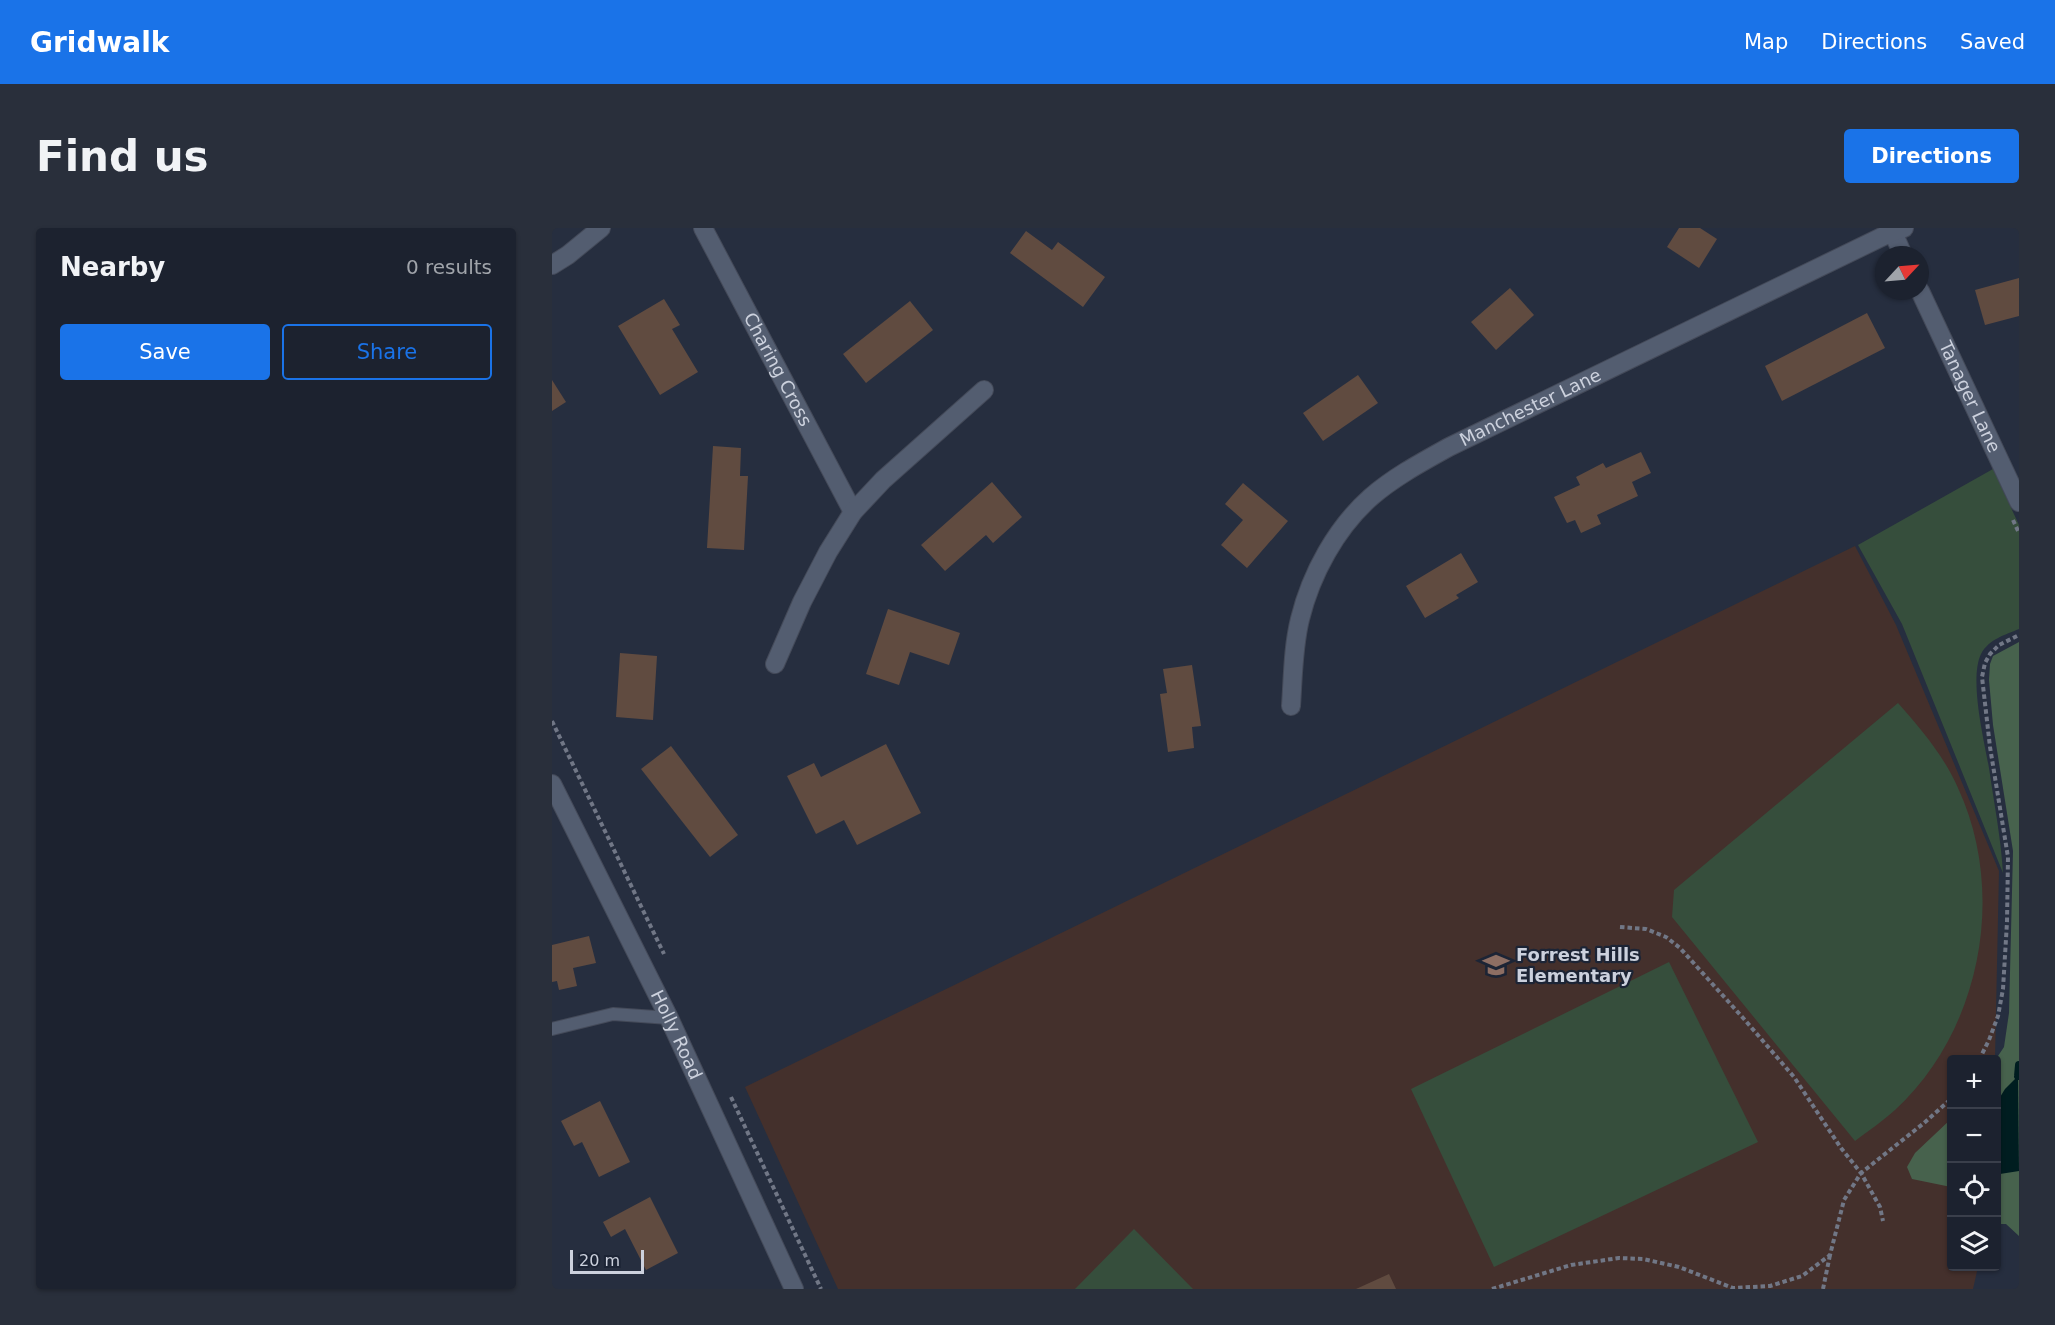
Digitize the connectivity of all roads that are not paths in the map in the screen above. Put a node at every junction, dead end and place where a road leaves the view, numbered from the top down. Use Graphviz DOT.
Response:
graph roads {
  1 [pos="601,228"];
  2 [pos="703,228"];
  3 [pos="1896,229"];
  4 [pos="1901,246"];
  5 [pos="552,265"];
  6 [pos="1924,300"];
  7 [pos="984,390"];
  8 [pos="2019,502"];
  9 [pos="854,512"];
  10 [pos="775,664"];
  11 [pos="1292,706"];
  12 [pos="552,784"];
  13 [pos="669,1018"];
  14 [pos="552,1029"];
  15 [pos="794,1289"];
  1 -- 5 [label="street"];
  2 -- 9 [label="street, Charing Cross"];
  3 -- 4 [label="street"];
  3 -- 11 [label="street, Manchester Lane"];
  6 -- 8 [label="street, Tanager Lane"];
  7 -- 9 [label="street"];
  9 -- 10 [label="street"];
  12 -- 13 [label="street, Holly Road"];
  13 -- 14 [label="lane"];
  13 -- 15 [label="street, Holly Road"];
}
